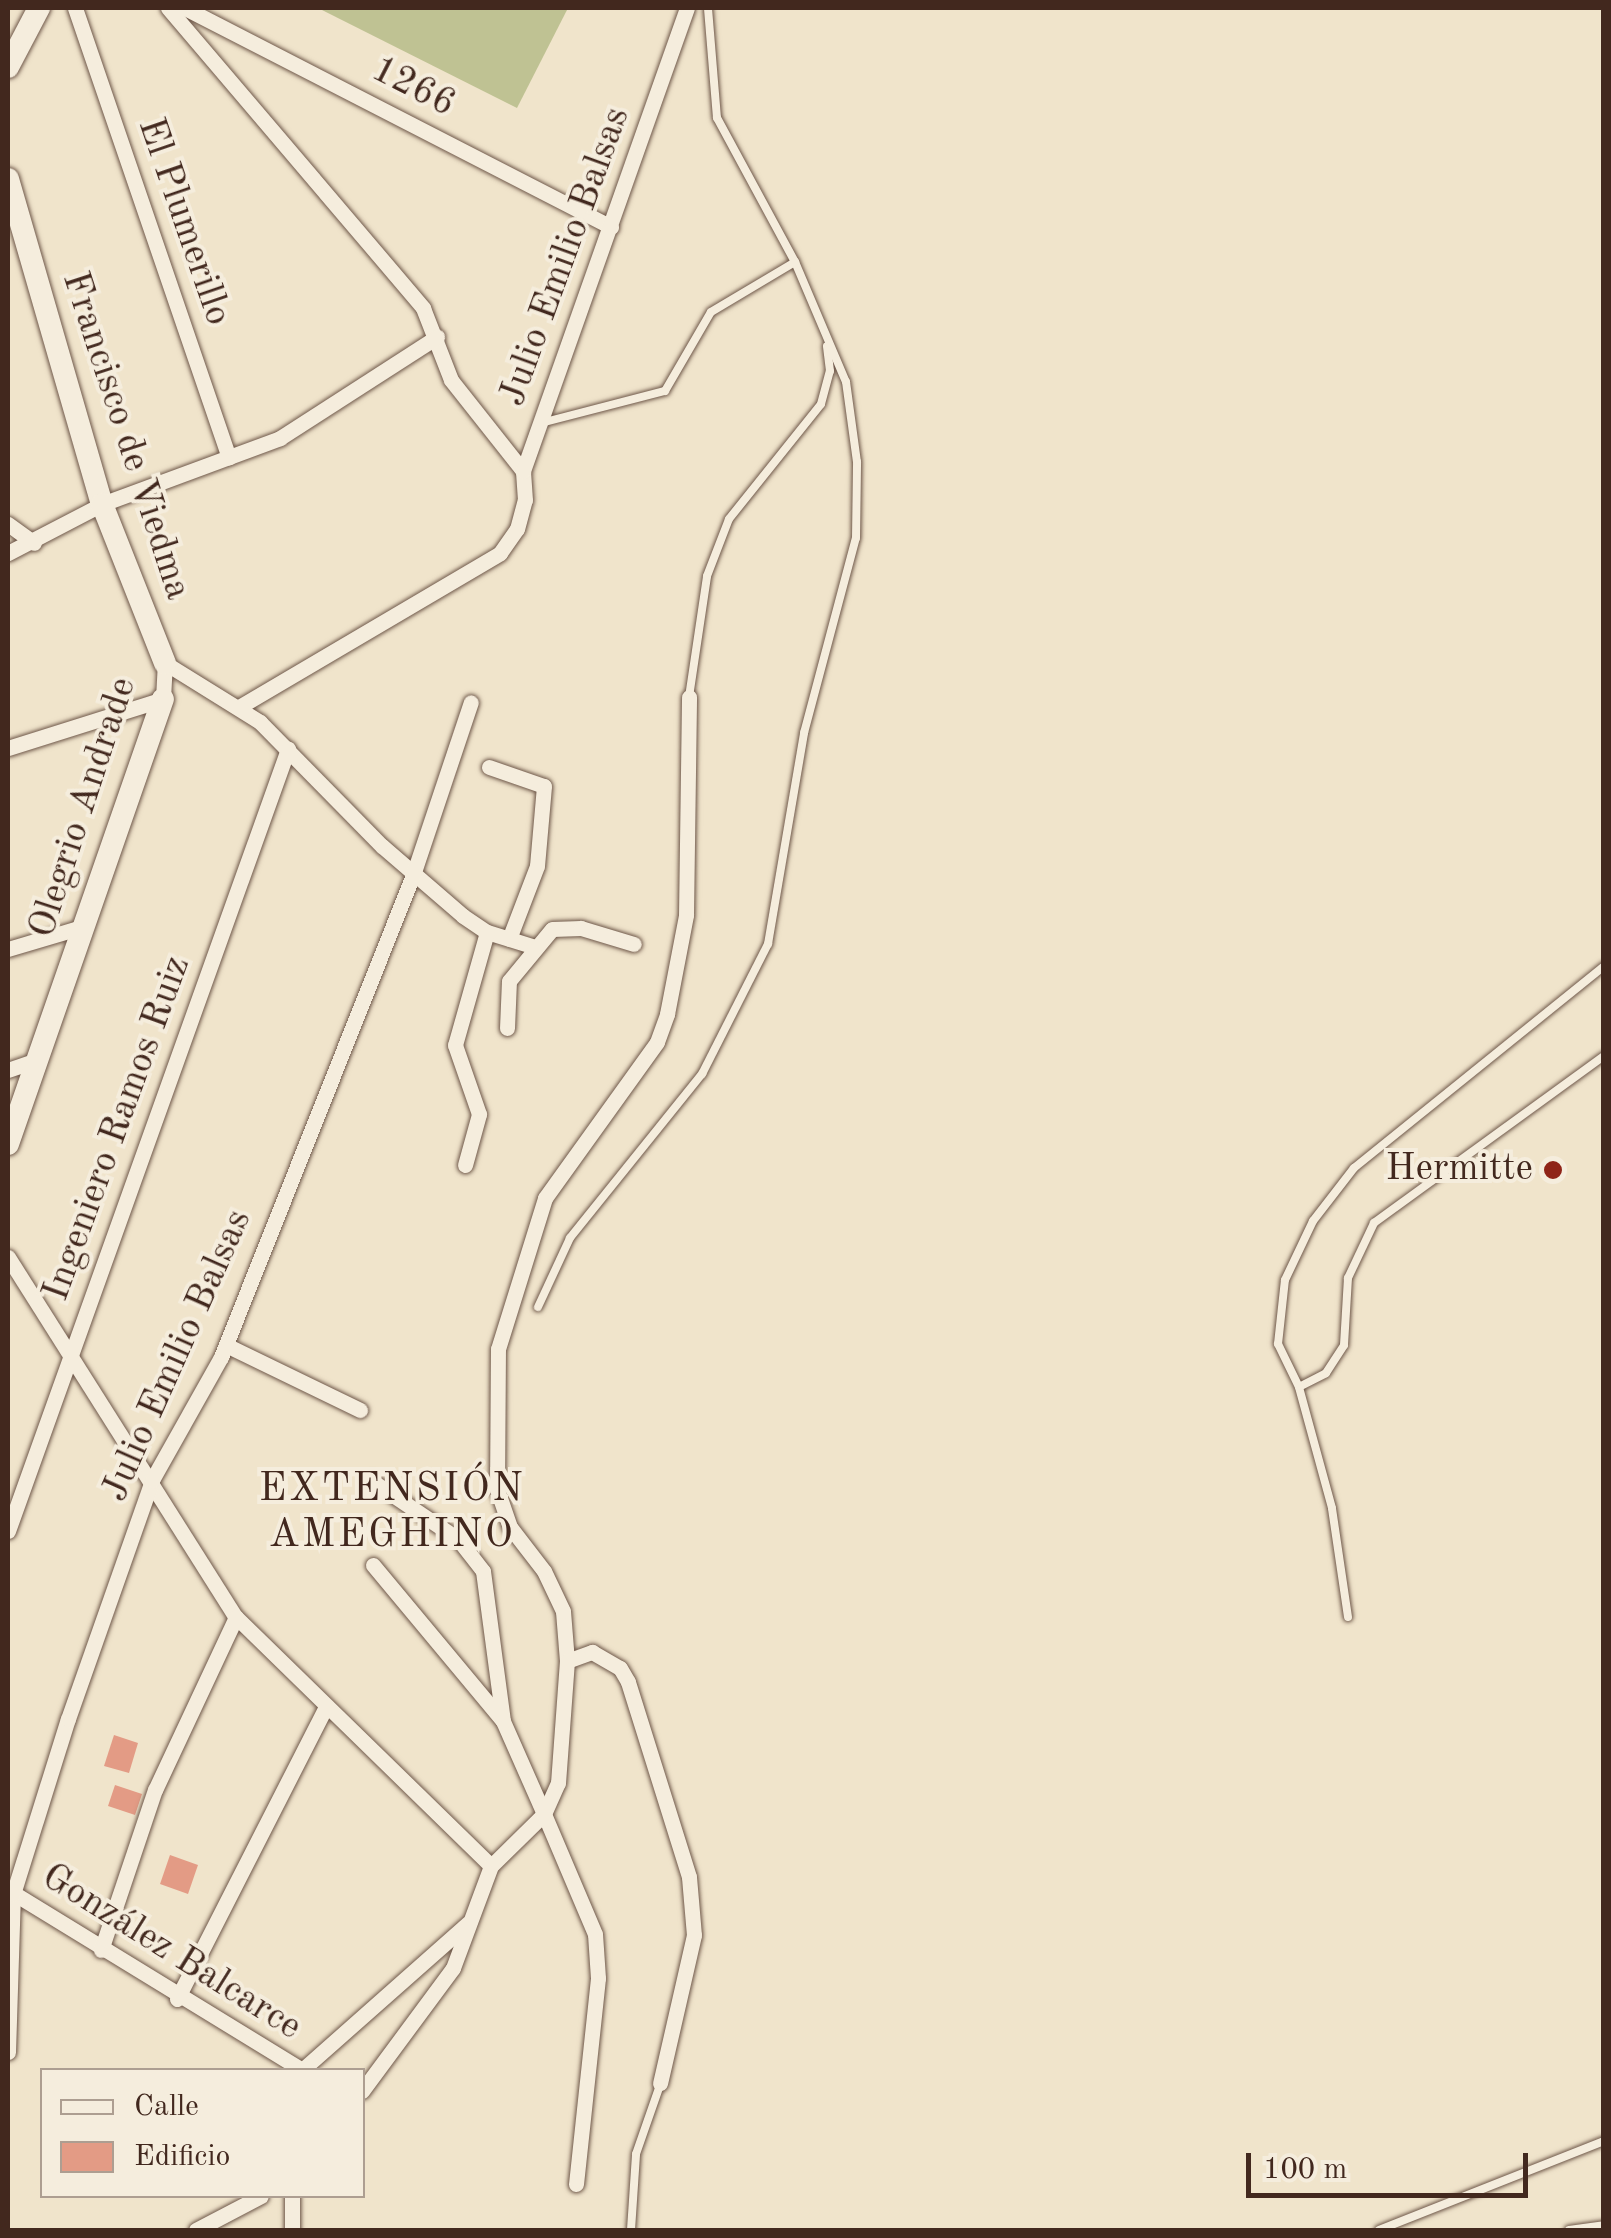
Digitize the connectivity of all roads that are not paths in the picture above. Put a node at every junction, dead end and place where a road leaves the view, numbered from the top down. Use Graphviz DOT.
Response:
graph roads {
  1 [pos="38,8"];
  2 [pos="75,8"];
  3 [pos="168,8"];
  4 [pos="185,8"];
  5 [pos="687,8"];
  6 [pos="708,8"];
  7 [pos="8,67"];
  8 [pos="8,179"];
  9 [pos="611,227"];
  10 [pos="794,262"];
  11 [pos="825,333"];
  12 [pos="437,337"];
  13 [pos="540,423"];
  14 [pos="230,457"];
  15 [pos="523,472"];
  16 [pos="102,504"];
  17 [pos="8,524"];
  18 [pos="34,542"];
  19 [pos="8,553"];
  20 [pos="165,663"];
  21 [pos="690,698"];
  22 [pos="163,700"];
  23 [pos="471,702"];
  24 [pos="238,707"];
  25 [pos="8,748"];
  26 [pos="288,749"];
  27 [pos="489,767"];
  28 [pos="413,875"];
  29 [pos="85,926"];
  30 [pos="487,932"];
  31 [pos="509,938"];
  32 [pos="634,944"];
  33 [pos="536,947"];
  34 [pos="8,948"];
  35 [pos="1604,966"];
  36 [pos="506,1028"];
  37 [pos="1604,1056"];
  38 [pos="37,1060"];
  39 [pos="8,1070"];
  40 [pos="8,1144"];
  41 [pos="465,1165"];
  42 [pos="8,1257"];
  43 [pos="538,1307"];
  44 [pos="226,1345"];
  45 [pos="72,1356"];
  46 [pos="1299,1387"];
  47 [pos="360,1410"];
  48 [pos="152,1480"];
  49 [pos="372,1481"];
  50 [pos="8,1531"];
  51 [pos="372,1565"];
  52 [pos="236,1616"];
  53 [pos="1348,1617"];
  54 [pos="567,1662"];
  55 [pos="326,1706"];
  56 [pos="503,1721"];
  57 [pos="544,1814"];
  58 [pos="491,1866"];
  59 [pos="10,1891"];
  60 [pos="468,1923"];
  61 [pos="102,1950"];
  62 [pos="178,1999"];
  63 [pos="8,2052"];
  64 [pos="299,2068"];
  65 [pos="304,2068"];
  66 [pos="660,2083"];
  67 [pos="365,2087"];
  68 [pos="1604,2141"];
  69 [pos="576,2184"];
  70 [pos="258,2198"];
  71 [pos="292,2198"];
  72 [pos="1604,2225"];
  73 [pos="196,2230"];
  74 [pos="292,2230"];
  75 [pos="631,2230"];
  76 [pos="1378,2230"];
  77 [pos="1570,2230"];
  1 -- 7 [label="street"];
  2 -- 14 [label="street, El Plumerillo"];
  3 -- 12 [label="street"];
  4 -- 9 [label="street, 1266"];
  5 -- 9 [label="street, Julio Emilio Balsas"];
  6 -- 10 [label="lane"];
  8 -- 16 [label="street, Francisco de Viedma"];
  9 -- 13 [label="street, Julio Emilio Balsas"];
  10 -- 11 [label="lane"];
  10 -- 13 [label="lane"];
  11 -- 21 [label="lane"];
  11 -- 43 [label="lane"];
  12 -- 14 [label="street"];
  12 -- 15 [label="street"];
  13 -- 15 [label="street, Julio Emilio Balsas"];
  14 -- 16 [label="street"];
  15 -- 24 [label="street, Julio Emilio Balsas"];
  16 -- 18 [label="street"];
  16 -- 20 [label="street, Francisco de Viedma"];
  17 -- 18 [label="street"];
  18 -- 19 [label="street"];
  20 -- 22 [label="street, Olegrio Andrade"];
  20 -- 24 [label="street"];
  21 -- 54 [label="street"];
  22 -- 25 [label="street"];
  22 -- 29 [label="street, Olegrio Andrade"];
  23 -- 28 [label="street, Julio Emilio Balsas"];
  24 -- 26 [label="street"];
  26 -- 28 [label="street"];
  26 -- 45 [label="street, Ingeniero Ramos Ruiz"];
  27 -- 31 [label="street"];
  28 -- 30 [label="street"];
  28 -- 44 [label="street, Julio Emilio Balsas"];
  29 -- 34 [label="street"];
  29 -- 38 [label="street, Olegrio Andrade"];
  30 -- 31 [label="street"];
  30 -- 41 [label="street"];
  31 -- 33 [label="street"];
  32 -- 33 [label="street"];
  33 -- 36 [label="street"];
  35 -- 46 [label="lane"];
  37 -- 46 [label="lane"];
  38 -- 39 [label="street"];
  38 -- 40 [label="street, Olegrio Andrade"];
  42 -- 45 [label="street"];
  44 -- 47 [label="street"];
  44 -- 48 [label="street, Julio Emilio Balsas"];
  45 -- 48 [label="street"];
  45 -- 50 [label="street, Ingeniero Ramos Ruiz"];
  46 -- 53 [label="lane"];
  48 -- 52 [label="street"];
  48 -- 59 [label="street, Julio Emilio Balsas"];
  49 -- 56 [label="street"];
  51 -- 56 [label="street"];
  52 -- 55 [label="street"];
  52 -- 61 [label="street"];
  54 -- 57 [label="street"];
  54 -- 66 [label="street"];
  55 -- 58 [label="street"];
  55 -- 62 [label="street"];
  56 -- 57 [label="street"];
  57 -- 58 [label="street"];
  57 -- 69 [label="street"];
  58 -- 60 [label="street"];
  59 -- 61 [label="street, González Balcarce"];
  59 -- 63 [label="street, Julio Emilio Balsas"];
  60 -- 65 [label="street"];
  60 -- 67 [label="street"];
  61 -- 62 [label="street, González Balcarce"];
  62 -- 64 [label="street, González Balcarce"];
  66 -- 75 [label="lane"];
  68 -- 76 [label="lane"];
  70 -- 73 [label="street"];
  71 -- 74 [label="street"];
  72 -- 77 [label="lane"];
}
